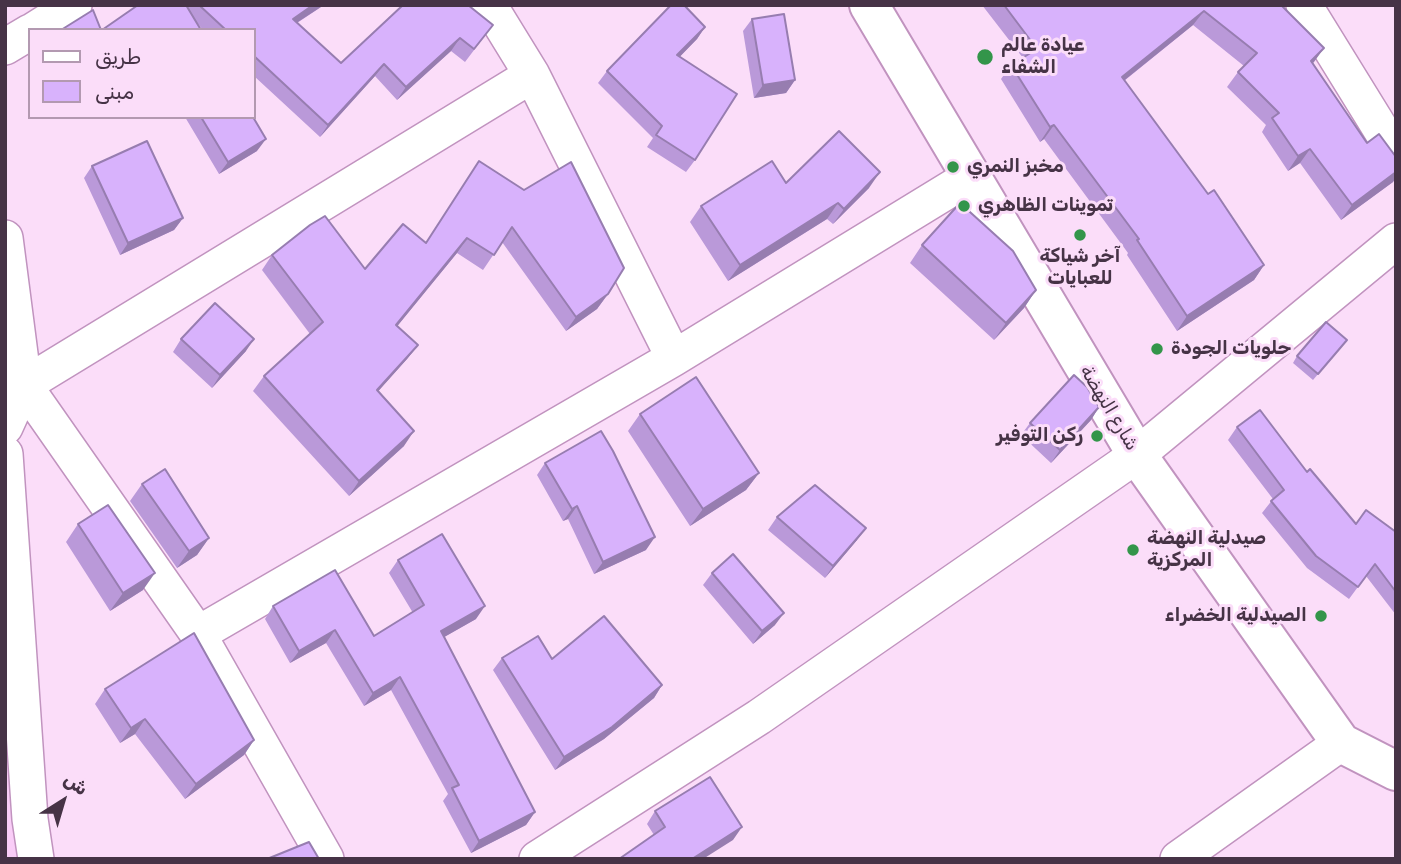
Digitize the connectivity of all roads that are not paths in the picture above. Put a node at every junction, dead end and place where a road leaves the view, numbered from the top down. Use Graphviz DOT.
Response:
graph roads {
  1 [pos="74,5"];
  2 [pos="489,5"];
  3 [pos="869,5"];
  4 [pos="1304,5"];
  5 [pos="37,28"];
  6 [pos="28,33"];
  7 [pos="5,47"];
  8 [pos="532,75"];
  9 [pos="1396,154"];
  10 [pos="970,177"];
  11 [pos="5,238"];
  12 [pos="1396,241"];
  13 [pos="674,358"];
  14 [pos="24,385"];
  15 [pos="5,428"];
  16 [pos="5,454"];
  17 [pos="1137,455"];
  18 [pos="198,634"];
  19 [pos="1341,743"];
  20 [pos="1396,771"];
  21 [pos="36,859"];
  22 [pos="326,859"];
  23 [pos="537,859"];
  24 [pos="1178,859"];
  1 -- 5 [label="street"];
  2 -- 8 [label="street"];
  3 -- 10 [label="street, شارع النهضة"];
  4 -- 9 [label="street"];
  6 -- 7 [label="street"];
  8 -- 13 [label="street"];
  8 -- 14 [label="street"];
  10 -- 13 [label="street"];
  10 -- 17 [label="street, شارع النهضة"];
  11 -- 14 [label="street"];
  12 -- 17 [label="street"];
  13 -- 18 [label="street"];
  14 -- 15 [label="street"];
  14 -- 18 [label="street"];
  16 -- 21 [label="street"];
  17 -- 19 [label="street, شارع النهضة"];
  17 -- 23 [label="street"];
  18 -- 22 [label="street"];
  19 -- 20 [label="street, شارع النهضة"];
  19 -- 24 [label="street"];
}
